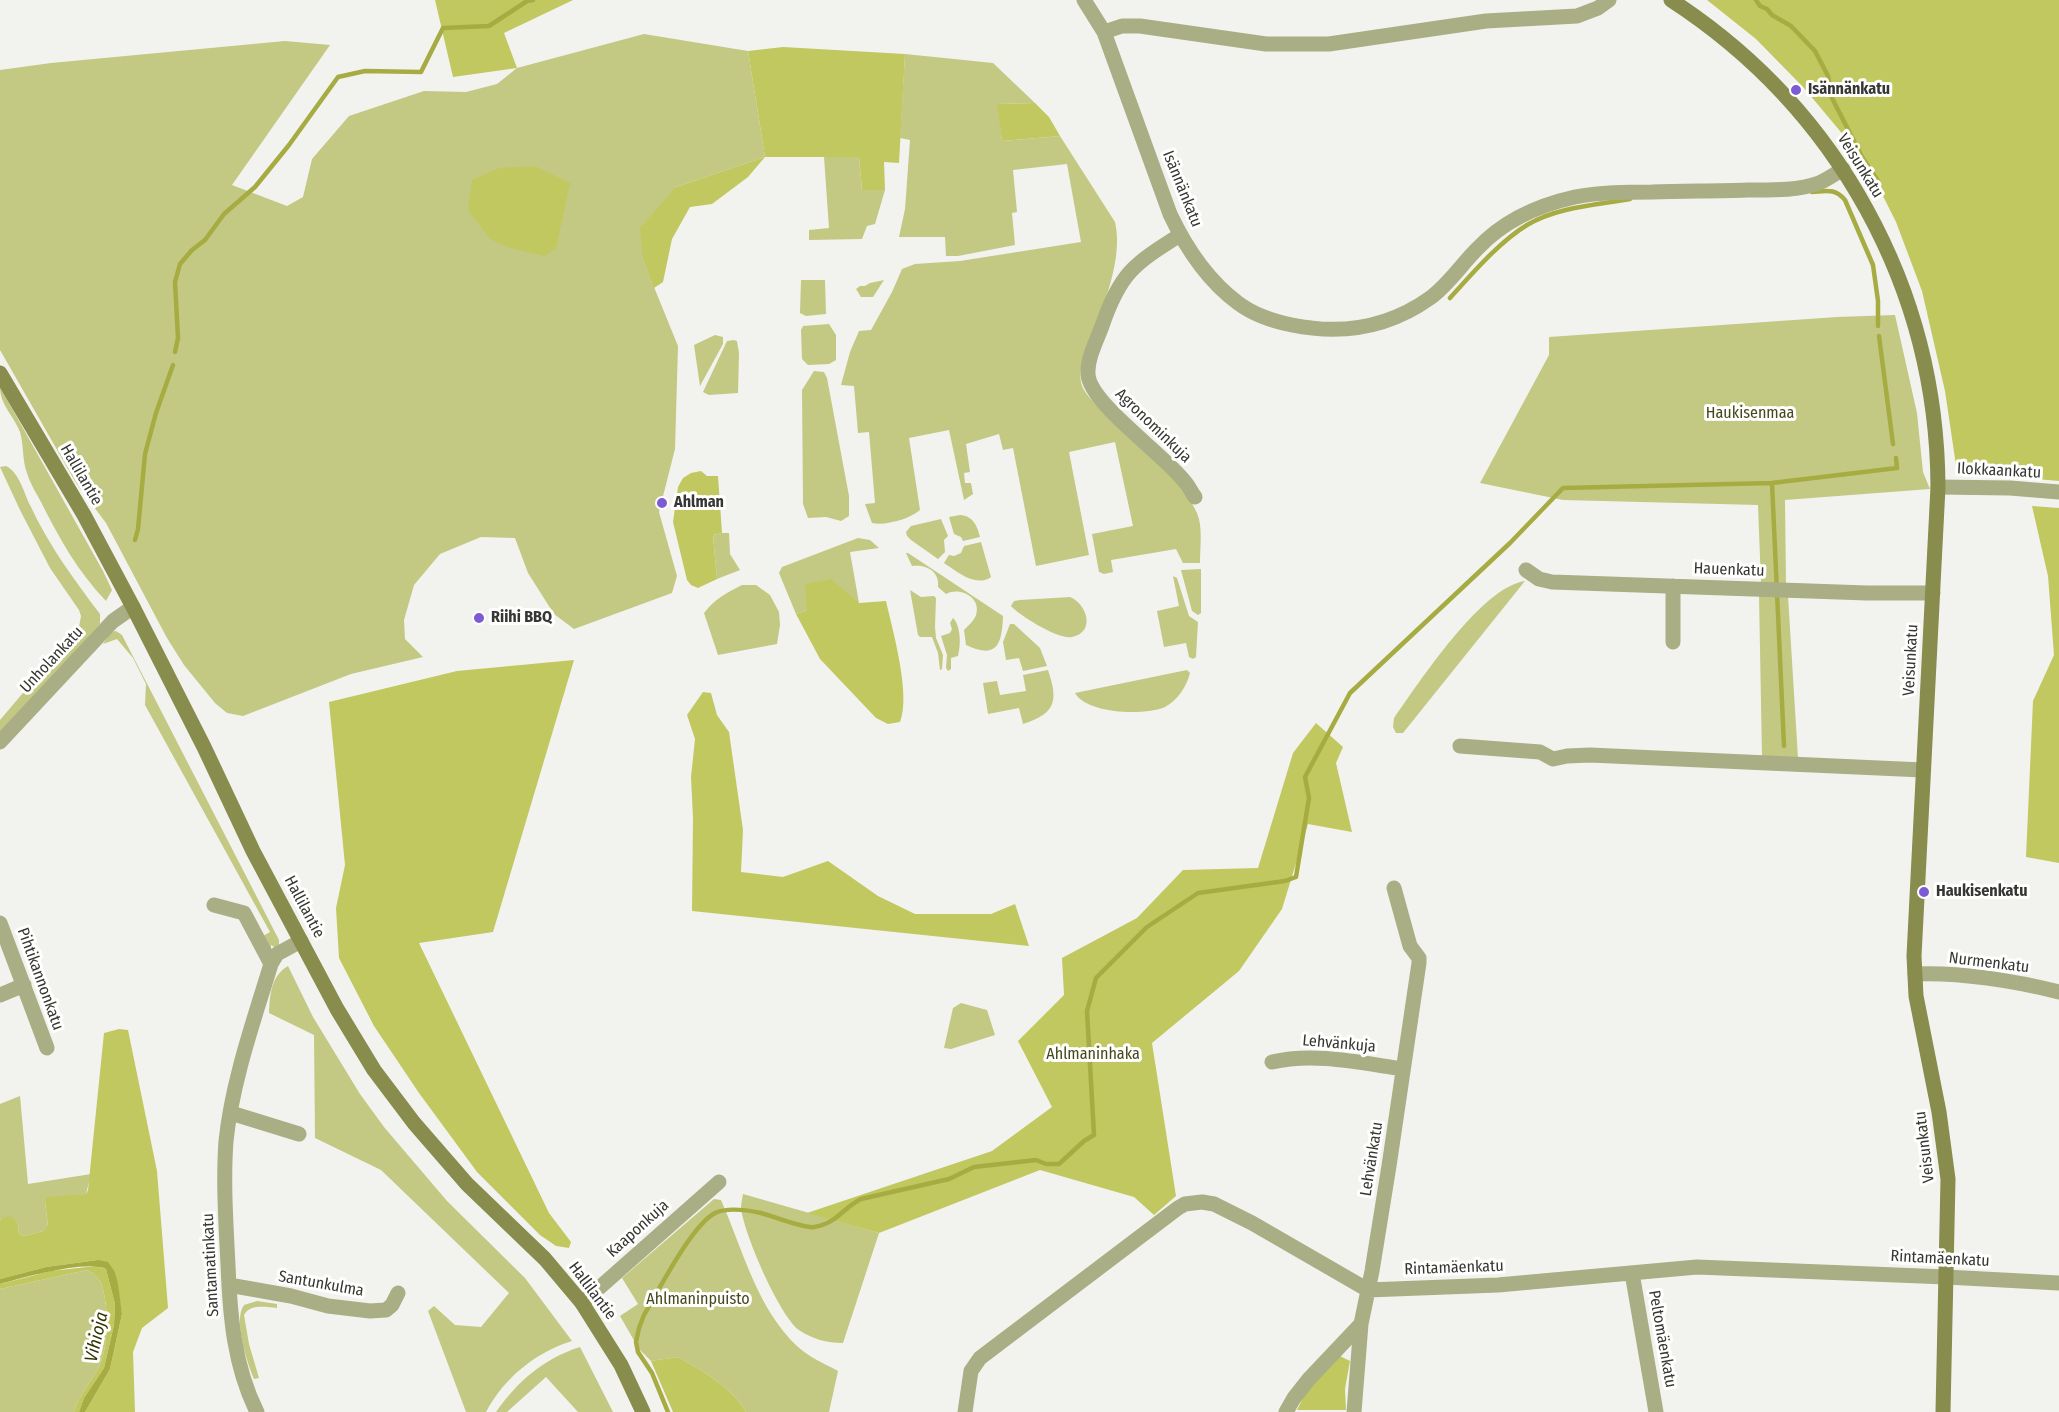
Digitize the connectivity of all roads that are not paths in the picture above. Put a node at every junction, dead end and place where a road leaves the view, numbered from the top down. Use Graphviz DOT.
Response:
graph roads {
  1 [pos="1084,0"];
  2 [pos="1609,0"];
  3 [pos="1671,0"];
  4 [pos="1104,32"];
  5 [pos="1843,169"];
  6 [pos="1180,235"];
  7 [pos="0,373"];
  8 [pos="1938,487"];
  9 [pos="2059,492"];
  10 [pos="1195,497"];
  11 [pos="1526,570"];
  12 [pos="1673,586"];
  13 [pos="1933,594"];
  14 [pos="133,607"];
  15 [pos="1673,642"];
  16 [pos="0,742"];
  17 [pos="1460,746"];
  18 [pos="1923,770"];
  19 [pos="1394,888"];
  20 [pos="214,905"];
  21 [pos="0,923"];
  22 [pos="301,941"];
  23 [pos="271,964"];
  24 [pos="1915,974"];
  25 [pos="24,985"];
  26 [pos="2059,992"];
  27 [pos="0,995"];
  28 [pos="47,1048"];
  29 [pos="1272,1062"];
  30 [pos="1403,1069"];
  31 [pos="231,1113"];
  32 [pos="299,1134"];
  33 [pos="719,1182"];
  34 [pos="1632,1273"];
  35 [pos="1946,1276"];
  36 [pos="2059,1283"];
  37 [pos="229,1285"];
  38 [pos="1368,1290"];
  39 [pos="398,1293"];
  40 [pos="582,1303"];
  41 [pos="1361,1324"];
  42 [pos="971,1411"];
  43 [pos="257,1412"];
  44 [pos="643,1412"];
  45 [pos="1286,1412"];
  46 [pos="1354,1412"];
  47 [pos="1656,1412"];
  48 [pos="1943,1412"];
  1 -- 4 [label="street, Isännänkatu"];
  2 -- 4 [label="street"];
  3 -- 5 [label="street, Veisunkatu"];
  4 -- 6 [label="street, Isännänkatu"];
  5 -- 6 [label="street, Isännänkatu"];
  5 -- 8 [label="street, Veisunkatu"];
  6 -- 10 [label="street, Agronominkuja"];
  7 -- 14 [label="street, Hallilantie"];
  8 -- 9 [label="street, Ilokkaankatu"];
  8 -- 13 [label="street, Veisunkatu"];
  11 -- 12 [label="street, Hauenkatu"];
  12 -- 13 [label="street, Hauenkatu"];
  12 -- 15 [label="street"];
  13 -- 18 [label="street, Veisunkatu"];
  14 -- 16 [label="street, Unholankatu"];
  14 -- 22 [label="street, Hallilantie"];
  17 -- 18 [label="street"];
  18 -- 24 [label="street, Veisunkatu"];
  19 -- 30 [label="street, Lehvänkatu"];
  20 -- 23 [label="street"];
  21 -- 25 [label="street, Pihtikannonkatu"];
  22 -- 23 [label="street"];
  22 -- 40 [label="street, Hallilantie"];
  23 -- 31 [label="street, Santamatinkatu"];
  24 -- 26 [label="street, Nurmenkatu"];
  24 -- 35 [label="street, Veisunkatu"];
  25 -- 27 [label="street"];
  25 -- 28 [label="street, Pihtikannonkatu"];
  29 -- 30 [label="street, Lehvänkuja"];
  30 -- 38 [label="street, Lehvänkatu"];
  31 -- 32 [label="street"];
  31 -- 37 [label="street, Santamatinkatu"];
  33 -- 40 [label="street, Kaaponkuja"];
  34 -- 35 [label="street, Rintamäenkatu"];
  34 -- 38 [label="street, Rintamäenkatu"];
  34 -- 47 [label="street, Peltomäenkatu"];
  35 -- 36 [label="street, Rintamäenkatu"];
  35 -- 48 [label="street, Veisunkatu"];
  37 -- 39 [label="street, Santunkulma"];
  37 -- 43 [label="street, Santamatinkatu"];
  38 -- 41 [label="street, Lehvänkatu"];
  38 -- 42 [label="street"];
  40 -- 44 [label="street, Hallilantie"];
  41 -- 45 [label="street"];
  41 -- 46 [label="street, Lehvänkatu"];
}
